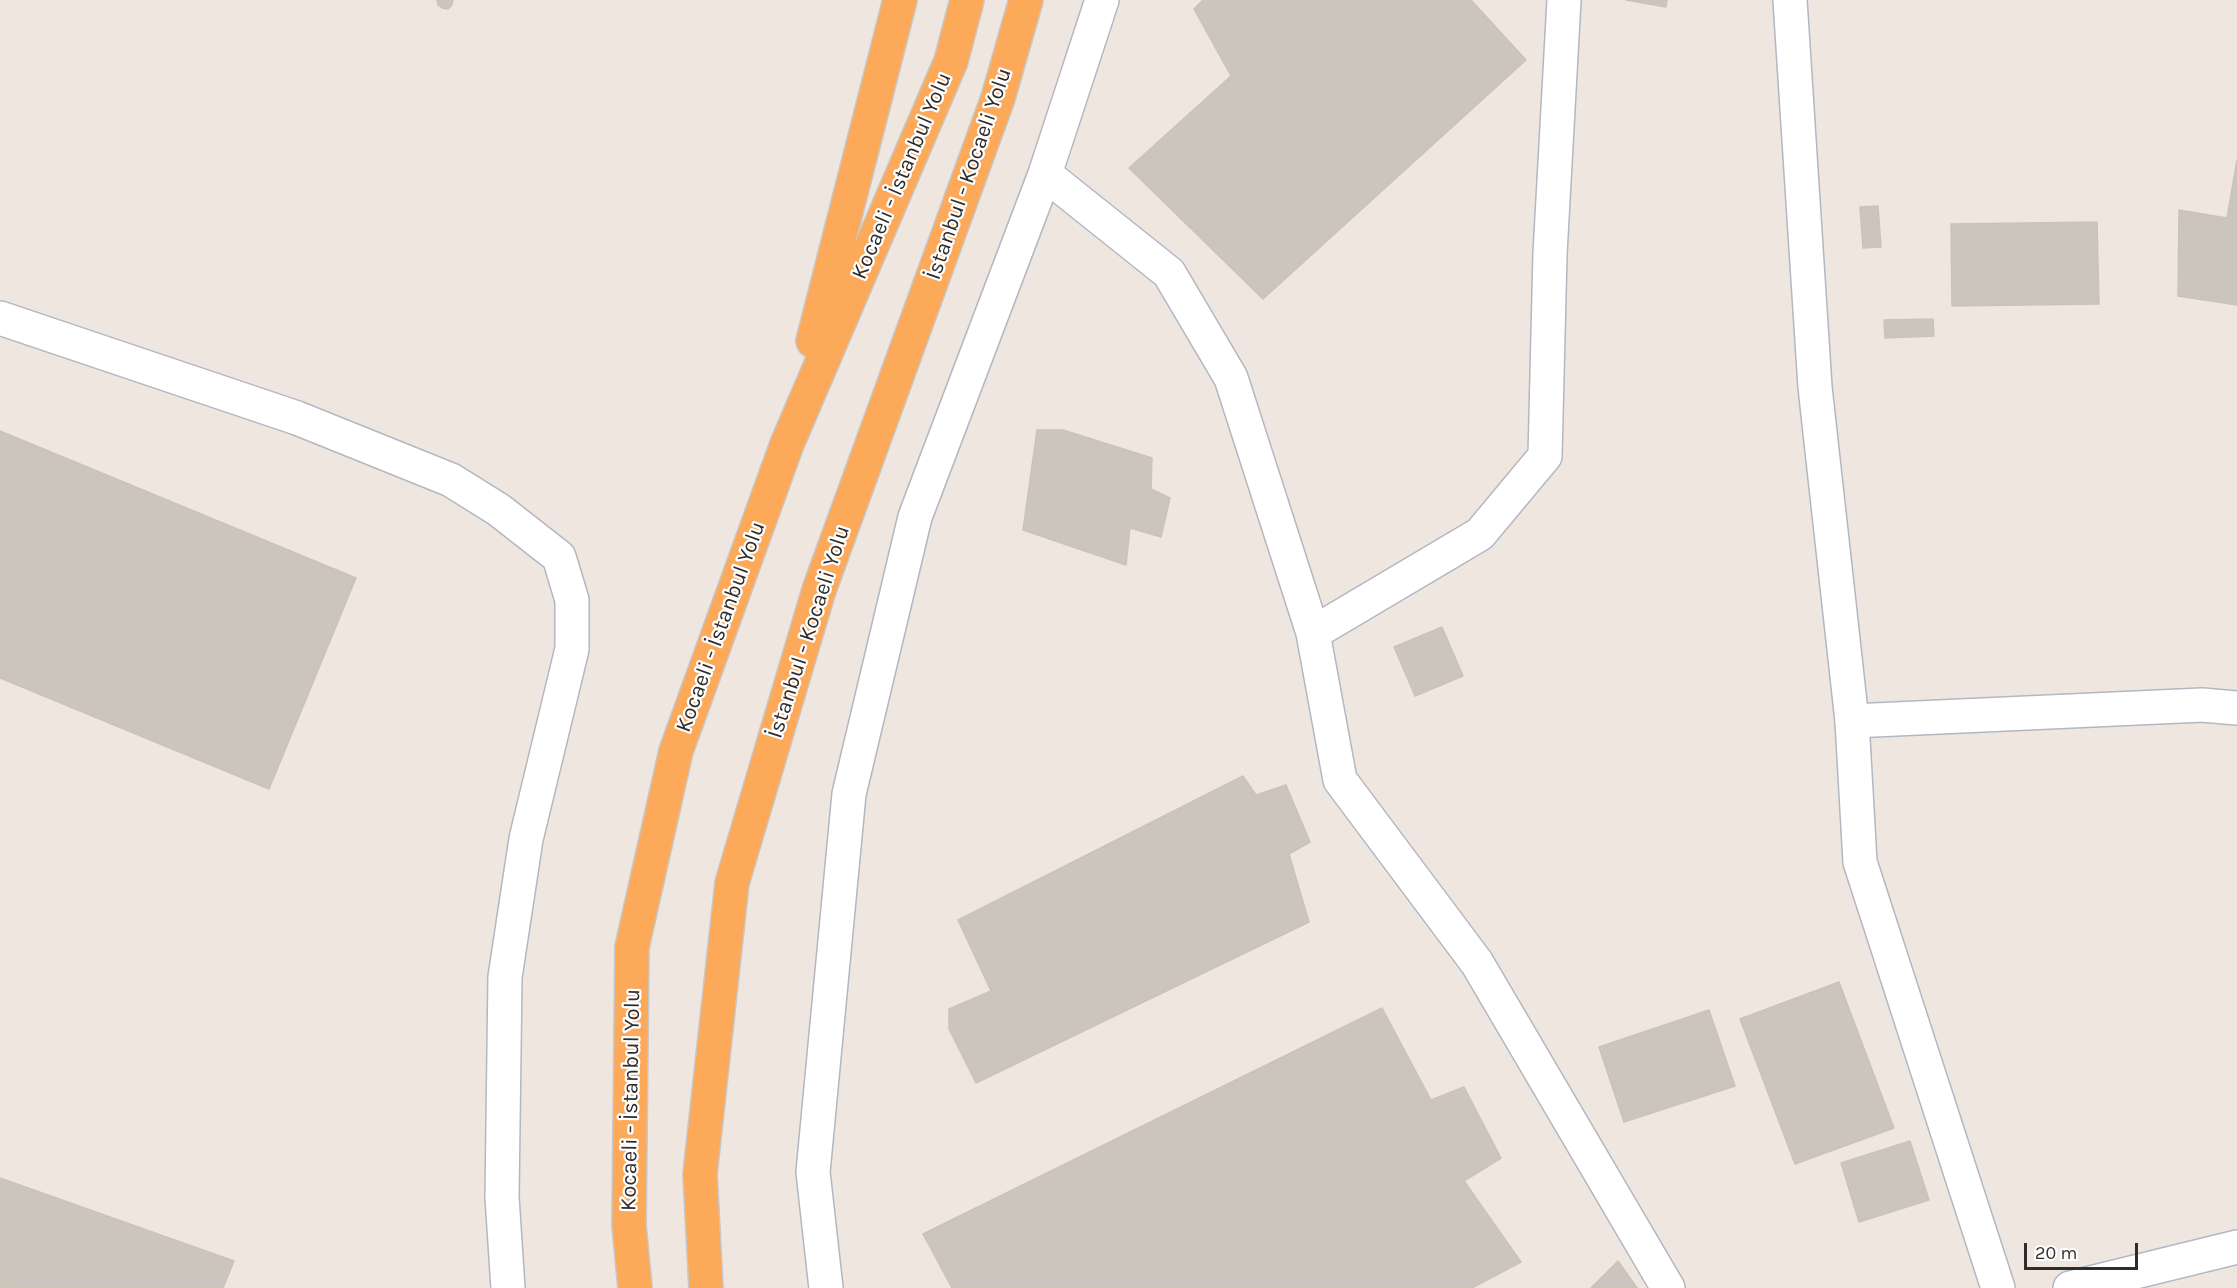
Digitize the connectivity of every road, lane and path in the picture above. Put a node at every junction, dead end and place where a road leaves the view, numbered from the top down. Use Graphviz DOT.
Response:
graph roads {
  1 [pos="900,0"];
  2 [pos="967,0"];
  3 [pos="1026,0"];
  4 [pos="1102,0"];
  5 [pos="1564,0"];
  6 [pos="1790,0"];
  7 [pos="1045,174"];
  8 [pos="0,318"];
  9 [pos="787,444"];
  10 [pos="1313,633"];
  11 [pos="2237,708"];
  12 [pos="1852,721"];
  13 [pos="2237,1247"];
  14 [pos="508,1288"];
  15 [pos="635,1288"];
  16 [pos="706,1288"];
  17 [pos="826,1288"];
  18 [pos="1668,1288"];
  19 [pos="1998,1288"];
  20 [pos="2070,1288"];
  1 -- 9 [label="highway"];
  2 -- 9 [label="highway, Kocaeli - İstanbul Yolu"];
  3 -- 16 [label="highway, İstanbul - Kocaeli Yolu"];
  4 -- 7 [label="street"];
  5 -- 10 [label="street"];
  6 -- 12 [label="street"];
  7 -- 10 [label="street"];
  7 -- 17 [label="street"];
  8 -- 14 [label="street"];
  9 -- 15 [label="highway, Kocaeli - İstanbul Yolu"];
  10 -- 18 [label="street"];
  11 -- 12 [label="street"];
  12 -- 19 [label="street"];
  13 -- 20 [label="street"];
}
